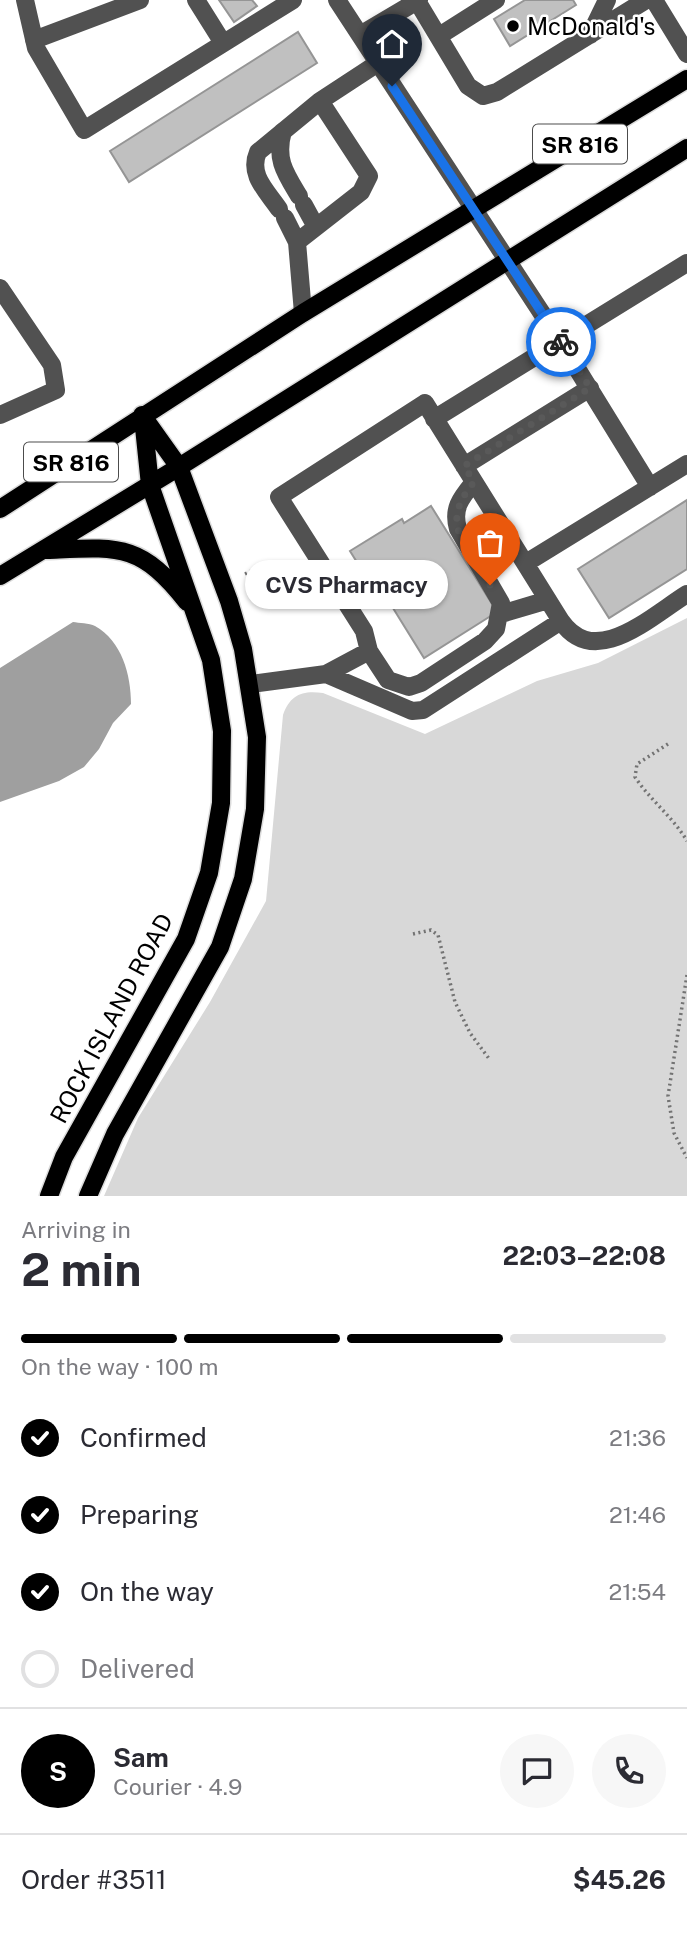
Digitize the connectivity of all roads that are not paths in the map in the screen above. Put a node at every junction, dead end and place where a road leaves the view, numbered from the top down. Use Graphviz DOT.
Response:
graph roads {
  1 [pos="25,0"];
  2 [pos="140,0"];
  3 [pos="196,0"];
  4 [pos="337,0"];
  5 [pos="418,0"];
  6 [pos="496,0"];
  7 [pos="511,0"];
  8 [pos="646,0"];
  9 [pos="654,0"];
  10 [pos="283,3"];
  11 [pos="601,5"];
  12 [pos="469,17"];
  13 [pos="590,35"];
  14 [pos="360,36"];
  15 [pos="439,36"];
  16 [pos="34,40"];
  17 [pos="223,43"];
  18 [pos="687,54"];
  19 [pos="378,63"];
  20 [pos="687,79"];
  21 [pos="320,101"];
  22 [pos="283,131"];
  23 [pos="687,148"];
  24 [pos="473,209"];
  25 [pos="316,227"];
  26 [pos="297,242"];
  27 [pos="509,261"];
  28 [pos="687,262"];
  29 [pos="0,288"];
  30 [pos="303,313"];
  31 [pos="560,341"];
  32 [pos="590,388"];
  33 [pos="0,415"];
  34 [pos="142,415"];
  35 [pos="434,419"];
  36 [pos="687,464"];
  37 [pos="464,466"];
  38 [pos="179,467"];
  39 [pos="474,482"];
  40 [pos="150,485"];
  41 [pos="650,487"];
  42 [pos="0,509"];
  43 [pos="44,551"];
  44 [pos="526,563"];
  45 [pos="0,576"];
  46 [pos="687,594"];
  47 [pos="548,600"];
  48 [pos="501,614"];
  49 [pos="198,616"];
  50 [pos="561,621"];
  51 [pos="369,651"];
  52 [pos="326,674"];
  53 [pos="251,684"];
  54 [pos="409,687"];
  55 [pos="399,706"];
  56 [pos="49,1196"];
  57 [pos="88,1196"];
  1 -- 16 [label="street"];
  2 -- 16 [label="street"];
  3 -- 17 [label="street"];
  4 -- 14 [label="street"];
  5 -- 14 [label="street"];
  5 -- 15 [label="street"];
  6 -- 12 [label="street"];
  7 -- 12 [label="street"];
  8 -- 13 [label="street"];
  9 -- 18 [label="street"];
  10 -- 17 [label="street"];
  11 -- 13 [label="street"];
  12 -- 15 [label="street"];
  13 -- 15 [label="street"];
  14 -- 19 [label="street"];
  16 -- 17 [label="street"];
  19 -- 21 [label="street"];
  19 -- 24 [label="street"];
  20 -- 24 [label="main road, SR 816"];
  21 -- 22 [label="street"];
  21 -- 25 [label="street"];
  22 -- 25 [label="street"];
  22 -- 26 [label="street"];
  23 -- 27 [label="main road, SR 816"];
  24 -- 27 [label="street"];
  24 -- 30 [label="main road, SR 816"];
  25 -- 26 [label="street"];
  26 -- 30 [label="street"];
  27 -- 31 [label="street"];
  27 -- 38 [label="main road, SR 816"];
  28 -- 31 [label="street"];
  29 -- 33 [label="street"];
  30 -- 34 [label="main road, SR 816"];
  31 -- 32 [label="street"];
  31 -- 35 [label="street"];
  32 -- 37 [label="street"];
  32 -- 41 [label="street"];
  34 -- 38 [label="main road"];
  34 -- 40 [label="main road, ROCK ISLAND ROAD"];
  34 -- 42 [label="main road, SR 816"];
  35 -- 37 [label="street"];
  35 -- 51 [label="street"];
  36 -- 41 [label="street"];
  37 -- 39 [label="street"];
  38 -- 40 [label="main road, SR 816"];
  38 -- 53 [label="main road"];
  39 -- 44 [label="street"];
  39 -- 48 [label="street"];
  40 -- 43 [label="main road, SR 816"];
  40 -- 49 [label="main road, ROCK ISLAND ROAD"];
  41 -- 44 [label="street"];
  43 -- 45 [label="main road, SR 816"];
  43 -- 49 [label="main road"];
  44 -- 47 [label="street"];
  46 -- 50 [label="street"];
  47 -- 48 [label="street"];
  47 -- 50 [label="street"];
  48 -- 54 [label="street"];
  49 -- 56 [label="main road, ROCK ISLAND ROAD"];
  50 -- 55 [label="street"];
  51 -- 52 [label="street"];
  51 -- 54 [label="street"];
  52 -- 53 [label="street"];
  52 -- 55 [label="street"];
  53 -- 57 [label="main road"];
  54 -- 55 [label="street"];
}
